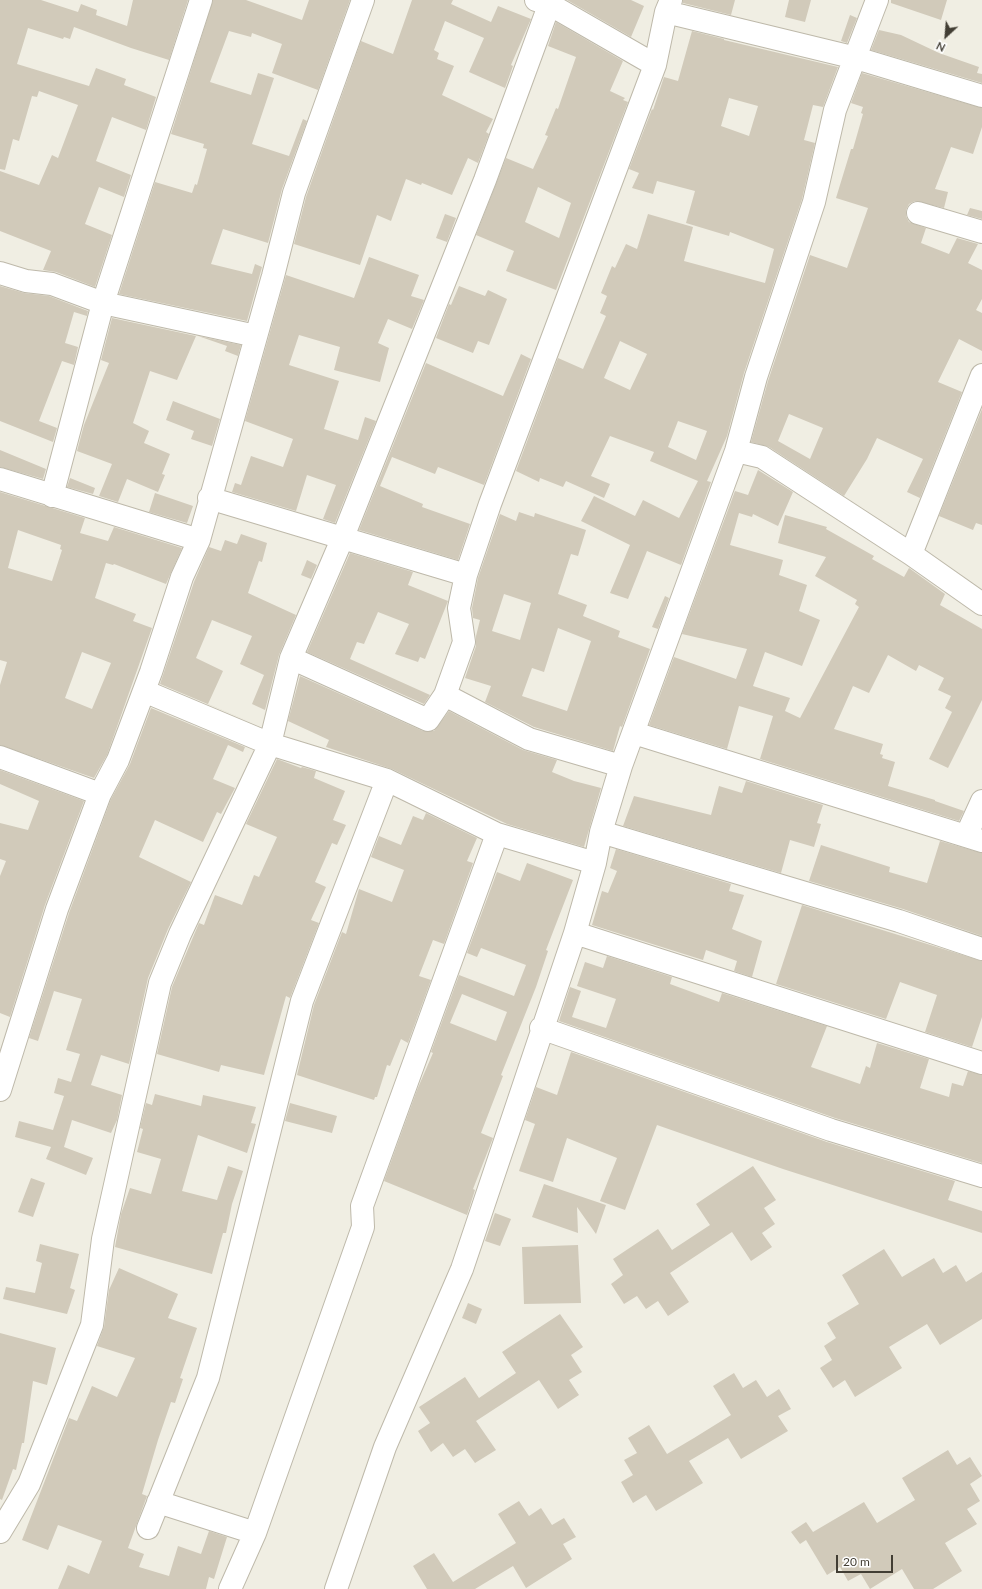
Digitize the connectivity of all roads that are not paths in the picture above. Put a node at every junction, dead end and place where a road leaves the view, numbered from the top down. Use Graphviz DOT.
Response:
graph roads {
  1 [pos="201,0"];
  2 [pos="363,0"];
  3 [pos="877,0"];
  4 [pos="545,2"];
  5 [pos="668,6"];
  6 [pos="856,58"];
  7 [pos="655,65"];
  8 [pos="982,96"];
  9 [pos="918,213"];
  10 [pos="982,232"];
  11 [pos="0,273"];
  12 [pos="103,303"];
  13 [pos="256,336"];
  14 [pos="982,375"];
  15 [pos="736,451"];
  16 [pos="0,479"];
  17 [pos="52,496"];
  18 [pos="209,498"];
  19 [pos="343,537"];
  20 [pos="199,540"];
  21 [pos="911,554"];
  22 [pos="466,576"];
  23 [pos="982,604"];
  24 [pos="291,658"];
  25 [pos="144,691"];
  26 [pos="445,695"];
  27 [pos="634,732"];
  28 [pos="270,744"];
  29 [pos="0,757"];
  30 [pos="621,766"];
  31 [pos="387,780"];
  32 [pos="100,794"];
  33 [pos="982,801"];
  34 [pos="601,832"];
  35 [pos="497,834"];
  36 [pos="974,838"];
  37 [pos="595,863"];
  38 [pos="575,933"];
  39 [pos="982,949"];
  40 [pos="541,1028"];
  41 [pos="982,1063"];
  42 [pos="0,1090"];
  43 [pos="982,1176"];
  44 [pos="158,1502"];
  45 [pos="1,1528"];
  46 [pos="148,1528"];
  47 [pos="255,1533"];
  48 [pos="230,1589"];
  49 [pos="336,1589"];
  1 -- 12 [label="street"];
  2 -- 13 [label="street"];
  3 -- 6 [label="street"];
  4 -- 7 [label="street"];
  4 -- 19 [label="street"];
  5 -- 6 [label="street"];
  5 -- 7 [label="street"];
  6 -- 8 [label="street"];
  6 -- 15 [label="street"];
  7 -- 22 [label="street"];
  9 -- 10 [label="street"];
  11 -- 12 [label="street"];
  12 -- 13 [label="street"];
  12 -- 17 [label="street"];
  13 -- 18 [label="street"];
  14 -- 21 [label="street"];
  15 -- 21 [label="street"];
  15 -- 27 [label="street"];
  16 -- 17 [label="street"];
  17 -- 20 [label="street"];
  18 -- 19 [label="street"];
  18 -- 20 [label="street"];
  19 -- 22 [label="street"];
  19 -- 24 [label="street"];
  20 -- 25 [label="street"];
  21 -- 23 [label="street"];
  22 -- 26 [label="street"];
  24 -- 26 [label="street"];
  24 -- 28 [label="street"];
  25 -- 28 [label="street"];
  25 -- 32 [label="street"];
  26 -- 30 [label="street"];
  27 -- 30 [label="street"];
  27 -- 36 [label="street"];
  28 -- 31 [label="street"];
  28 -- 45 [label="street"];
  29 -- 32 [label="street"];
  30 -- 34 [label="street"];
  31 -- 35 [label="street"];
  31 -- 44 [label="street"];
  32 -- 42 [label="street"];
  33 -- 36 [label="street"];
  34 -- 37 [label="street"];
  34 -- 39 [label="street"];
  35 -- 37 [label="street"];
  35 -- 47 [label="street"];
  37 -- 38 [label="street"];
  38 -- 40 [label="street"];
  38 -- 41 [label="street"];
  40 -- 43 [label="street"];
  40 -- 49 [label="street"];
  44 -- 46 [label="street"];
  44 -- 47 [label="street"];
  47 -- 48 [label="street"];
}
